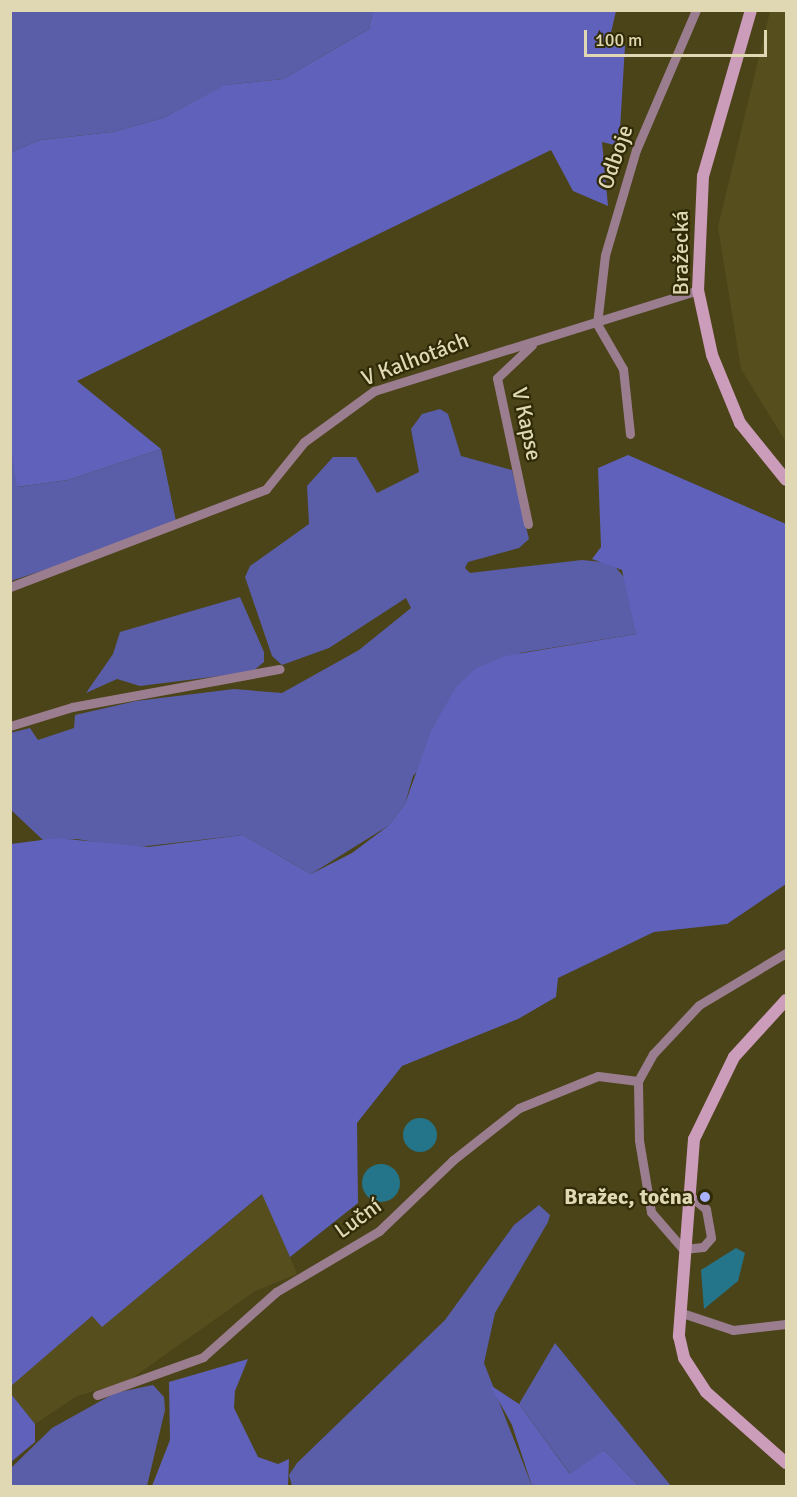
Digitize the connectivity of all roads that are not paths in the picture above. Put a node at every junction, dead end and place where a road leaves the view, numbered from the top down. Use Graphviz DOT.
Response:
graph roads {
  1 [pos="696,10"];
  2 [pos="751,10"];
  3 [pos="698,290"];
  4 [pos="597,324"];
  5 [pos="532,345"];
  6 [pos="630,434"];
  7 [pos="786,480"];
  8 [pos="528,524"];
  9 [pos="10,587"];
  10 [pos="279,669"];
  11 [pos="10,726"];
  12 [pos="786,953"];
  13 [pos="786,1000"];
  14 [pos="638,1080"];
  15 [pos="688,1194"];
  16 [pos="683,1249"];
  17 [pos="679,1312"];
  18 [pos="786,1324"];
  19 [pos="97,1395"];
  20 [pos="786,1463"];
  1 -- 4 [label="street, Odboje"];
  2 -- 3 [label="street, Bražecká"];
  3 -- 4 [label="street, V Kalhotách"];
  3 -- 7 [label="street, Bražecká"];
  4 -- 5 [label="street, V Kalhotách"];
  4 -- 6 [label="street"];
  5 -- 8 [label="street, V Kapse"];
  5 -- 9 [label="street, V Kalhotách"];
  10 -- 11 [label="street"];
  12 -- 14 [label="street"];
  13 -- 15 [label="street"];
  14 -- 16 [label="street"];
  14 -- 19 [label="street, Luční"];
  15 -- 16 [label="street"];
  15 -- 16 [label="street"];
  16 -- 17 [label="street"];
  17 -- 18 [label="street"];
  17 -- 20 [label="street"];
}
